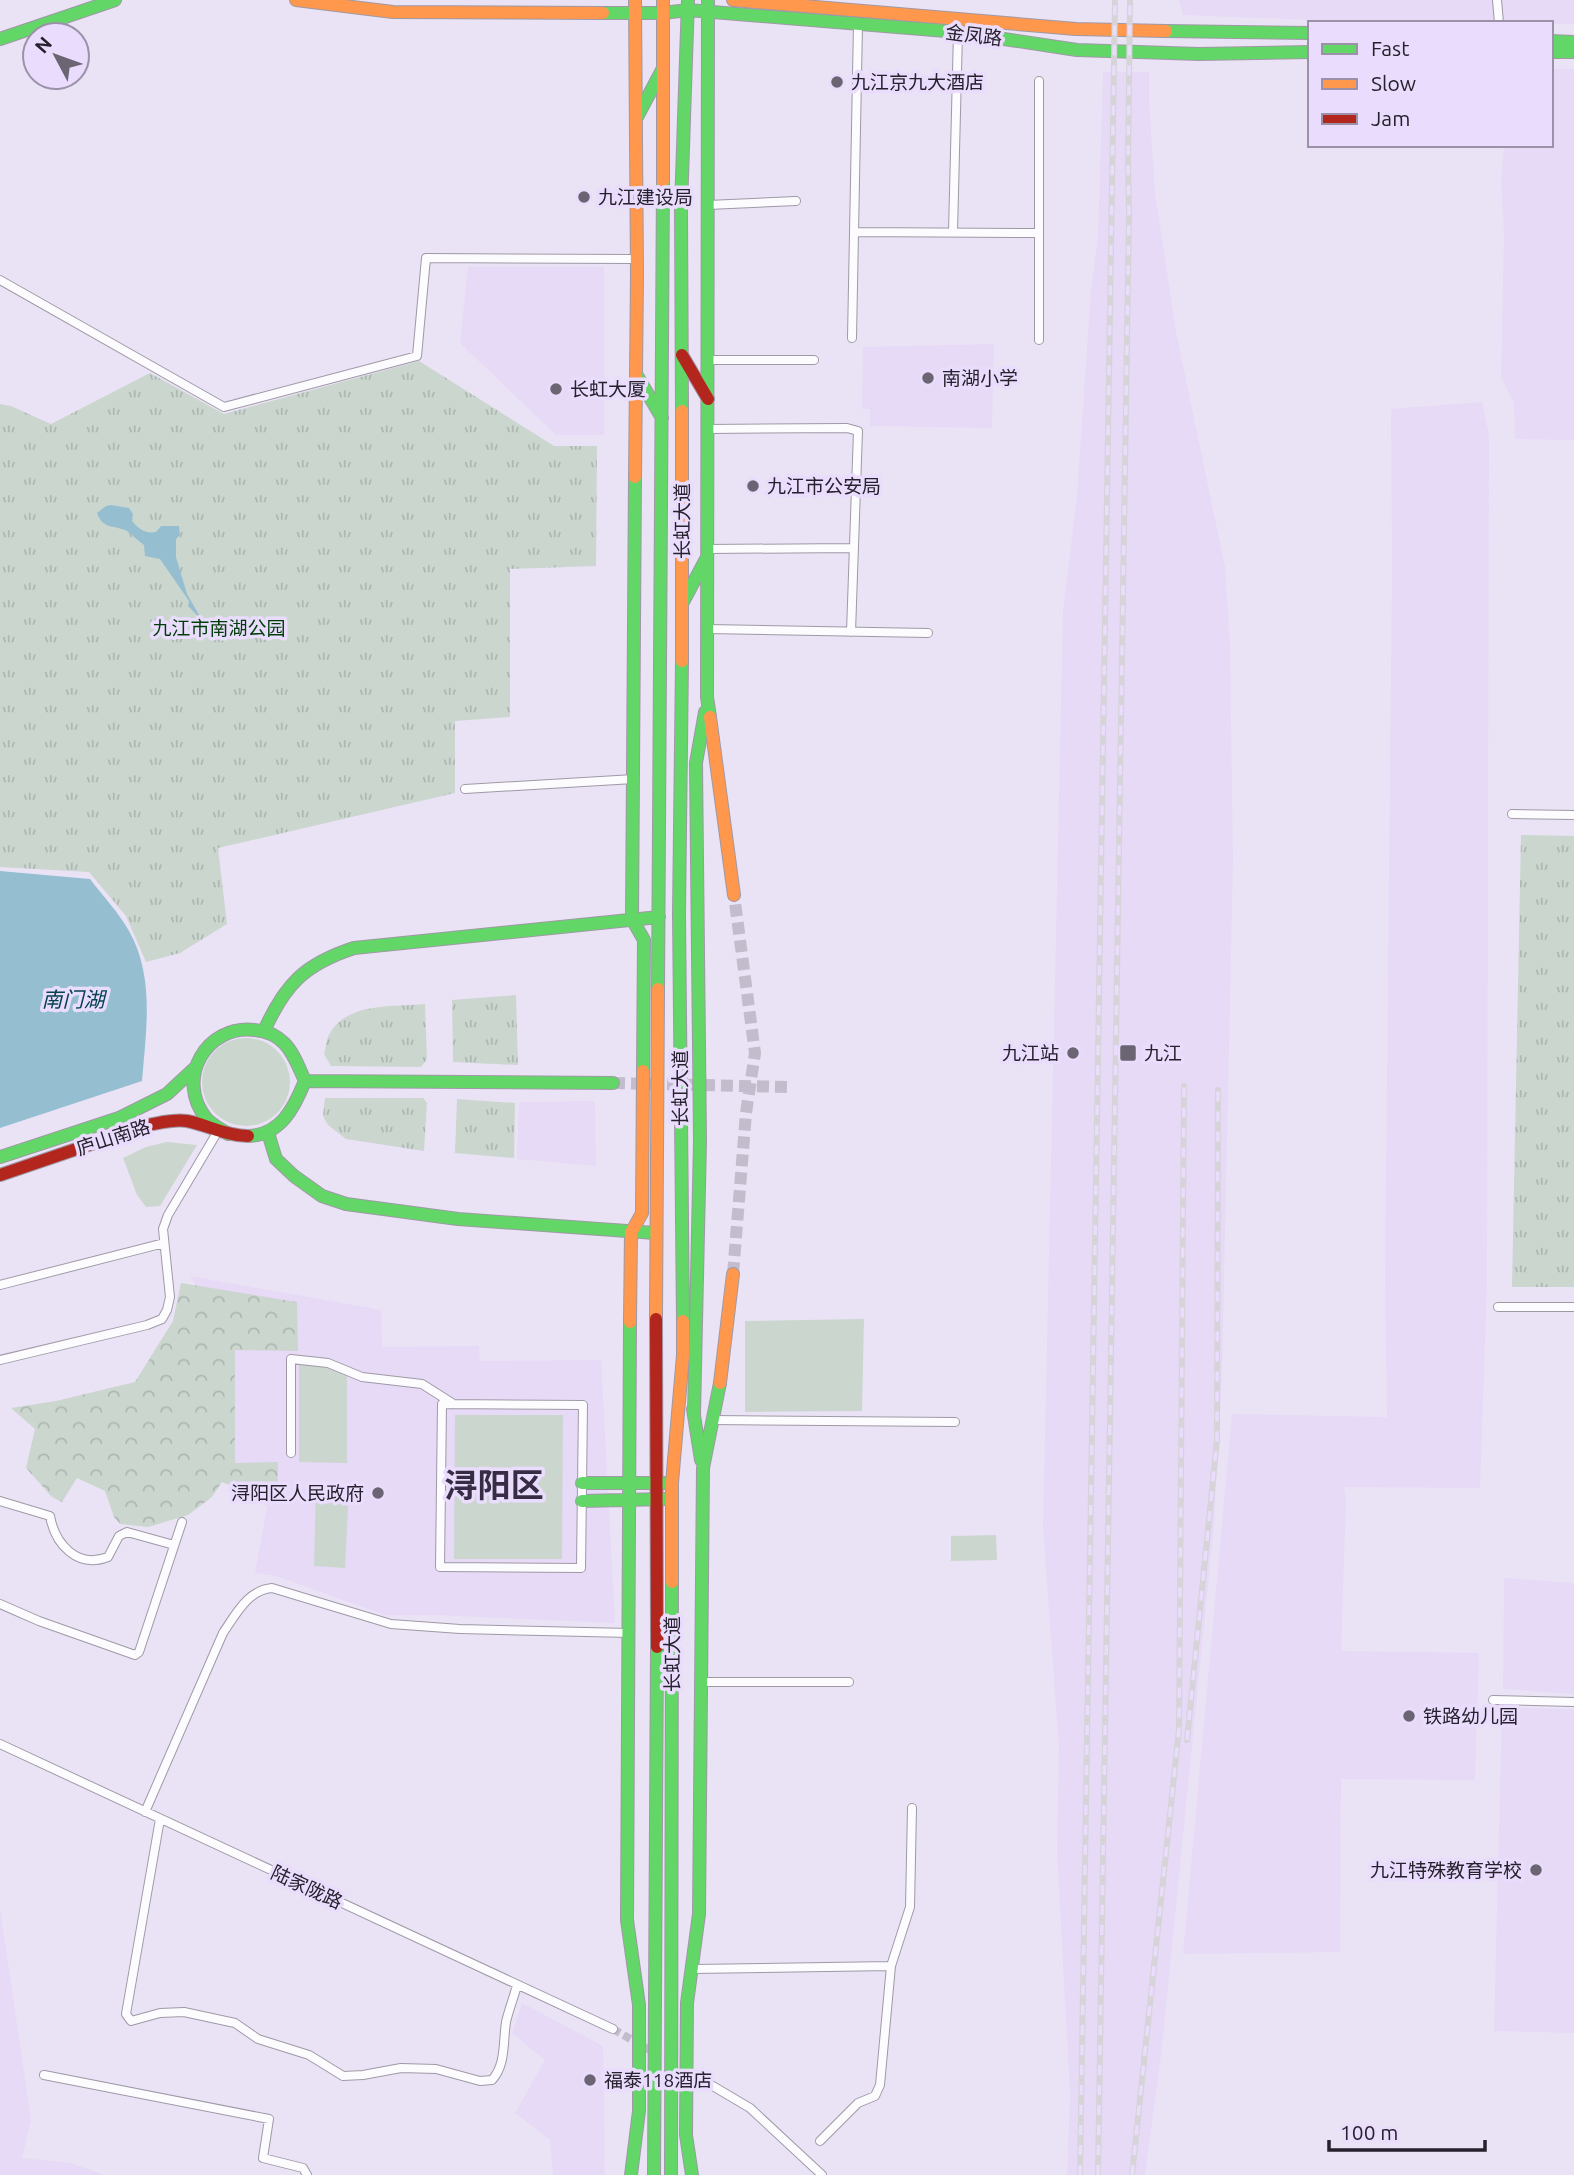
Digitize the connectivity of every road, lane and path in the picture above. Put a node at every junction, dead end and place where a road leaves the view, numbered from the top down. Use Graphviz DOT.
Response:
graph roads {
  1 [pos="115,0"];
  2 [pos="296,0"];
  3 [pos="733,0"];
  4 [pos="1497,0"];
  5 [pos="686,3"];
  6 [pos="635,6"];
  7 [pos="708,6"];
  8 [pos="663,7"];
  9 [pos="1499,21"];
  10 [pos="858,24"];
  11 [pos="958,32"];
  12 [pos="1308,33"];
  13 [pos="0,39"];
  14 [pos="1553,41"];
  15 [pos="1574,42"];
  16 [pos="1308,52"];
  17 [pos="1553,52"];
  18 [pos="1574,52"];
  19 [pos="662,70"];
  20 [pos="1040,81"];
  21 [pos="635,122"];
  22 [pos="796,201"];
  23 [pos="708,205"];
  24 [pos="855,232"];
  25 [pos="953,232"];
  26 [pos="1039,233"];
  27 [pos="636,259"];
  28 [pos="0,280"];
  29 [pos="852,338"];
  30 [pos="1039,340"];
  31 [pos="682,355"];
  32 [pos="708,360"];
  33 [pos="814,360"];
  34 [pos="636,373"];
  35 [pos="708,399"];
  36 [pos="662,419"];
  37 [pos="708,429"];
  38 [pos="854,548"];
  39 [pos="707,553"];
  40 [pos="683,602"];
  41 [pos="707,629"];
  42 [pos="851,632"];
  43 [pos="928,633"];
  44 [pos="707,697"];
  45 [pos="634,779"];
  46 [pos="465,789"];
  47 [pos="1512,814"];
  48 [pos="1574,815"];
  49 [pos="734,895"];
  50 [pos="659,917"];
  51 [pos="632,919"];
  52 [pos="264,1031"];
  53 [pos="195,1068"];
  54 [pos="305,1081"];
  55 [pos="613,1083"];
  56 [pos="223,1132"];
  57 [pos="268,1133"];
  58 [pos="0,1157"];
  59 [pos="0,1175"];
  60 [pos="631,1233"];
  61 [pos="655,1233"];
  62 [pos="164,1242"];
  63 [pos="733,1274"];
  64 [pos="0,1285"];
  65 [pos="1498,1307"];
  66 [pos="1574,1307"];
  67 [pos="683,1355"];
  68 [pos="0,1360"];
  69 [pos="454,1405"];
  70 [pos="694,1415"];
  71 [pos="712,1420"];
  72 [pos="955,1422"];
  73 [pos="291,1453"];
  74 [pos="703,1468"];
  75 [pos="582,1483"];
  76 [pos="672,1483"];
  77 [pos="630,1484"];
  78 [pos="657,1484"];
  79 [pos="658,1499"];
  80 [pos="672,1499"];
  81 [pos="582,1500"];
  82 [pos="630,1500"];
  83 [pos="0,1501"];
  84 [pos="182,1522"];
  85 [pos="174,1545"];
  86 [pos="0,1604"];
  87 [pos="630,1633"];
  88 [pos="701,1682"];
  89 [pos="849,1682"];
  90 [pos="1493,1700"];
  91 [pos="1574,1702"];
  92 [pos="0,1744"];
  93 [pos="912,1808"];
  94 [pos="145,1812"];
  95 [pos="160,1819"];
  96 [pos="891,1966"];
  97 [pos="692,1969"];
  98 [pos="517,1984"];
  99 [pos="613,2029"];
  100 [pos="44,2075"];
  101 [pos="706,2082"];
  102 [pos="820,2141"];
  103 [pos="307,2175"];
  104 [pos="631,2175"];
  105 [pos="654,2175"];
  106 [pos="671,2175"];
  107 [pos="692,2175"];
  108 [pos="822,2175"];
  1 -- 13 [label="main road"];
  2 -- 6 [label="main road, 金凤路"];
  3 -- 12 [label="main road, 金凤路"];
  4 -- 9 [label="street"];
  5 -- 7 [label="main road, 金凤路"];
  5 -- 8 [label="main road, 金凤路"];
  5 -- 31 [label="main road, 长虹大道"];
  6 -- 8 [label="main road, 金凤路"];
  6 -- 21 [label="main road"];
  7 -- 10 [label="main road, 金凤路"];
  7 -- 23 [label="main road"];
  8 -- 19 [label="main road, 长虹大道"];
  10 -- 11 [label="main road, 金凤路"];
  10 -- 24 [label="street"];
  11 -- 16 [label="main road, 金凤路"];
  11 -- 25 [label="street"];
  14 -- 15 [label="main road"];
  17 -- 18 [label="main road"];
  19 -- 21 [label="main road"];
  19 -- 36 [label="main road, 长虹大道"];
  20 -- 26 [label="street"];
  21 -- 27 [label="main road"];
  22 -- 23 [label="street"];
  23 -- 32 [label="main road"];
  24 -- 25 [label="street"];
  24 -- 29 [label="street"];
  25 -- 26 [label="street"];
  26 -- 30 [label="street"];
  27 -- 28 [label="street"];
  27 -- 34 [label="main road"];
  31 -- 35 [label="main road"];
  31 -- 40 [label="main road, 长虹大道"];
  32 -- 33 [label="street"];
  32 -- 35 [label="main road"];
  34 -- 36 [label="main road"];
  34 -- 45 [label="main road"];
  35 -- 37 [label="main road"];
  36 -- 50 [label="main road, 长虹大道"];
  37 -- 38 [label="street"];
  37 -- 39 [label="main road"];
  38 -- 39 [label="street"];
  38 -- 42 [label="street"];
  39 -- 40 [label="main road"];
  39 -- 41 [label="main road"];
  40 -- 67 [label="main road, 长虹大道"];
  41 -- 42 [label="street"];
  41 -- 44 [label="main road"];
  42 -- 43 [label="street"];
  44 -- 49 [label="main road"];
  44 -- 70 [label="main road"];
  45 -- 46 [label="street"];
  45 -- 51 [label="main road"];
  47 -- 48 [label="street"];
  50 -- 51 [label="main road"];
  50 -- 61 [label="main road, 长虹大道"];
  51 -- 52 [label="main road"];
  51 -- 60 [label="main road"];
  52 -- 53 [label="main road"];
  52 -- 54 [label="main road"];
  53 -- 56 [label="main road"];
  53 -- 58 [label="main road, 庐山南路"];
  54 -- 55 [label="main road"];
  54 -- 57 [label="main road"];
  56 -- 57 [label="main road"];
  56 -- 59 [label="main road, 庐山南路"];
  56 -- 62 [label="street"];
  57 -- 60 [label="main road"];
  60 -- 61 [label="main road"];
  60 -- 77 [label="main road"];
  61 -- 78 [label="main road, 长虹大道"];
  62 -- 64 [label="street"];
  62 -- 68 [label="street"];
  63 -- 71 [label="main road"];
  65 -- 66 [label="street"];
  67 -- 70 [label="main road"];
  67 -- 76 [label="main road, 长虹大道"];
  69 -- 73 [label="street"];
  69 -- 75 [label="street"];
  69 -- 81 [label="street"];
  70 -- 74 [label="main road"];
  71 -- 72 [label="street"];
  71 -- 74 [label="main road"];
  74 -- 88 [label="main road"];
  75 -- 77 [label="main road"];
  75 -- 81 [label="street"];
  76 -- 78 [label="main road"];
  76 -- 80 [label="main road, 长虹大道"];
  77 -- 78 [label="main road"];
  77 -- 82 [label="main road"];
  78 -- 79 [label="main road, 长虹大道"];
  79 -- 80 [label="main road"];
  79 -- 82 [label="main road"];
  79 -- 105 [label="main road, 长虹大道"];
  80 -- 106 [label="main road, 长虹大道"];
  81 -- 82 [label="main road"];
  82 -- 87 [label="main road"];
  83 -- 85 [label="street"];
  84 -- 85 [label="street"];
  85 -- 86 [label="street"];
  87 -- 94 [label="street"];
  87 -- 104 [label="main road"];
  88 -- 89 [label="street"];
  88 -- 97 [label="main road"];
  90 -- 91 [label="street"];
  92 -- 94 [label="street, 陆家陇路"];
  93 -- 96 [label="street"];
  94 -- 95 [label="street, 陆家陇路"];
  95 -- 98 [label="street, 陆家陇路"];
  95 -- 98 [label="street"];
  96 -- 97 [label="street"];
  96 -- 102 [label="street"];
  97 -- 107 [label="main road"];
  98 -- 99 [label="street, 陆家陇路"];
  100 -- 103 [label="street"];
  101 -- 108 [label="street"];
}
